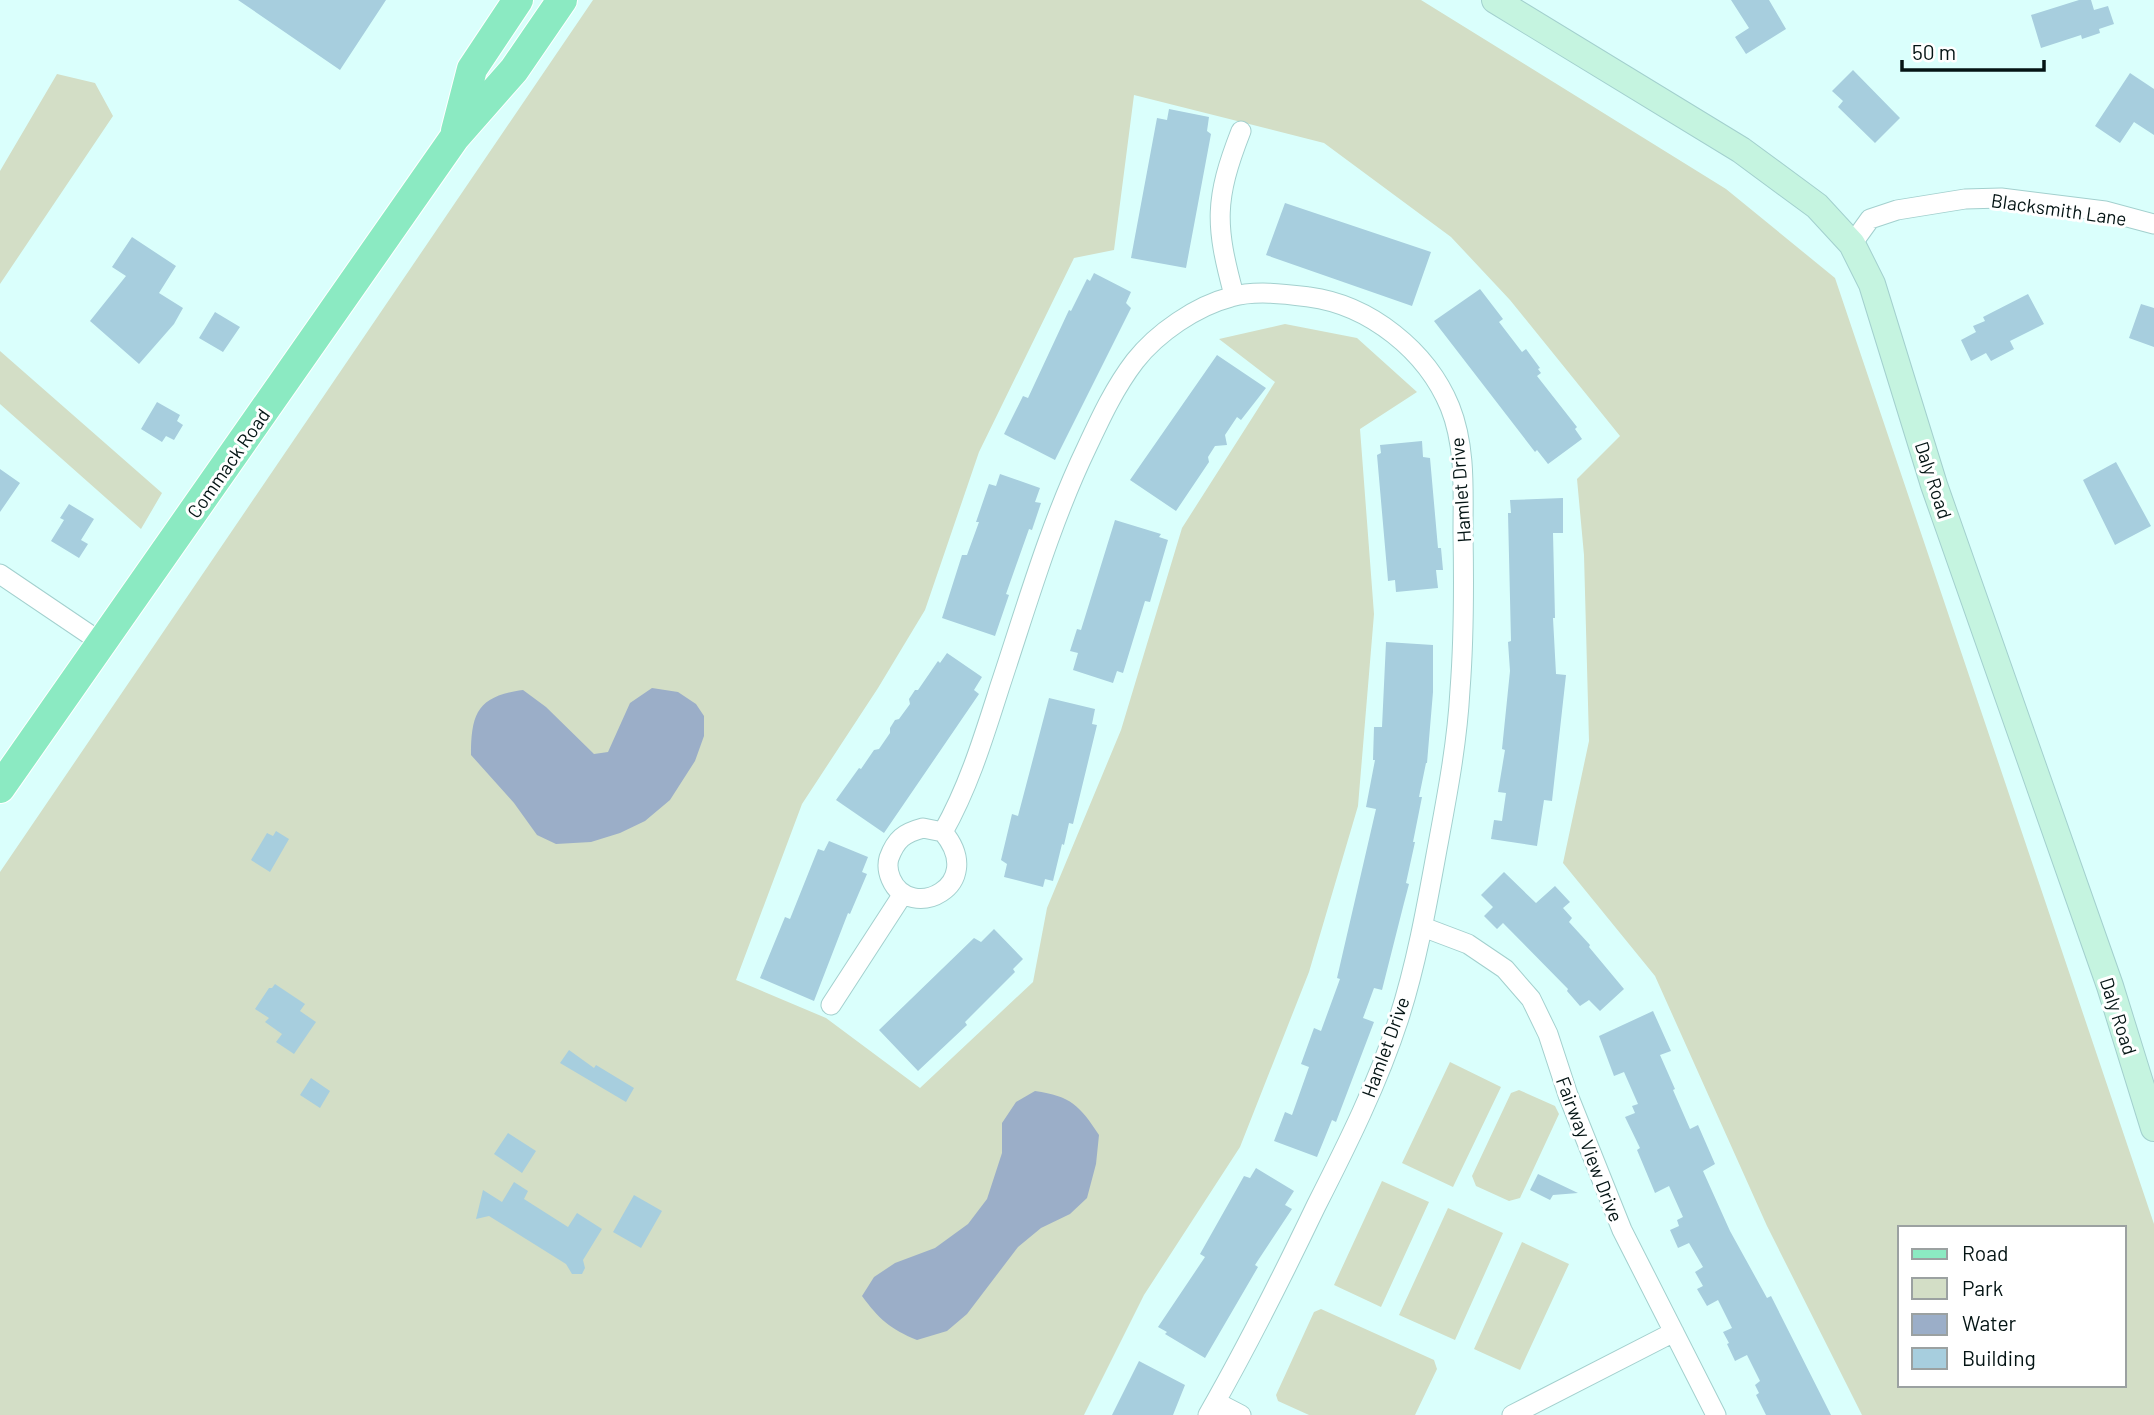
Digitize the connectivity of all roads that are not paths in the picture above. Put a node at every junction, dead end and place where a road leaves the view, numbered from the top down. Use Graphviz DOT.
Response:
graph roads {
  1 [pos="518,0"];
  2 [pos="562,0"];
  3 [pos="1495,0"];
  4 [pos="1241,131"];
  5 [pos="455,136"];
  6 [pos="2154,224"];
  7 [pos="1852,244"];
  8 [pos="1234,295"];
  9 [pos="0,574"];
  10 [pos="102,643"];
  11 [pos="0,788"];
  12 [pos="943,832"];
  13 [pos="903,894"];
  14 [pos="1423,927"];
  15 [pos="831,1005"];
  16 [pos="2154,1128"];
  17 [pos="1674,1332"];
  18 [pos="1212,1408"];
  19 [pos="1241,1415"];
  20 [pos="1512,1415"];
  21 [pos="1716,1415"];
  1 -- 5 [label="main road, Commack Road"];
  2 -- 5 [label="main road, Commack Road"];
  3 -- 7 [label="main road, Daly Road"];
  4 -- 8 [label="street"];
  5 -- 10 [label="main road, Commack Road"];
  6 -- 7 [label="street, Blacksmith Lane"];
  7 -- 16 [label="main road, Daly Road"];
  8 -- 12 [label="street, Hamlet Drive"];
  8 -- 14 [label="street, Hamlet Drive"];
  9 -- 10 [label="street"];
  10 -- 11 [label="main road, Commack Road"];
  12 -- 13 [label="street"];
  12 -- 13 [label="street"];
  13 -- 15 [label="street"];
  14 -- 17 [label="street, Fairway View Drive"];
  14 -- 18 [label="street, Hamlet Drive"];
  17 -- 20 [label="street"];
  17 -- 21 [label="street, Fairway View Drive"];
  18 -- 19 [label="street"];
}
